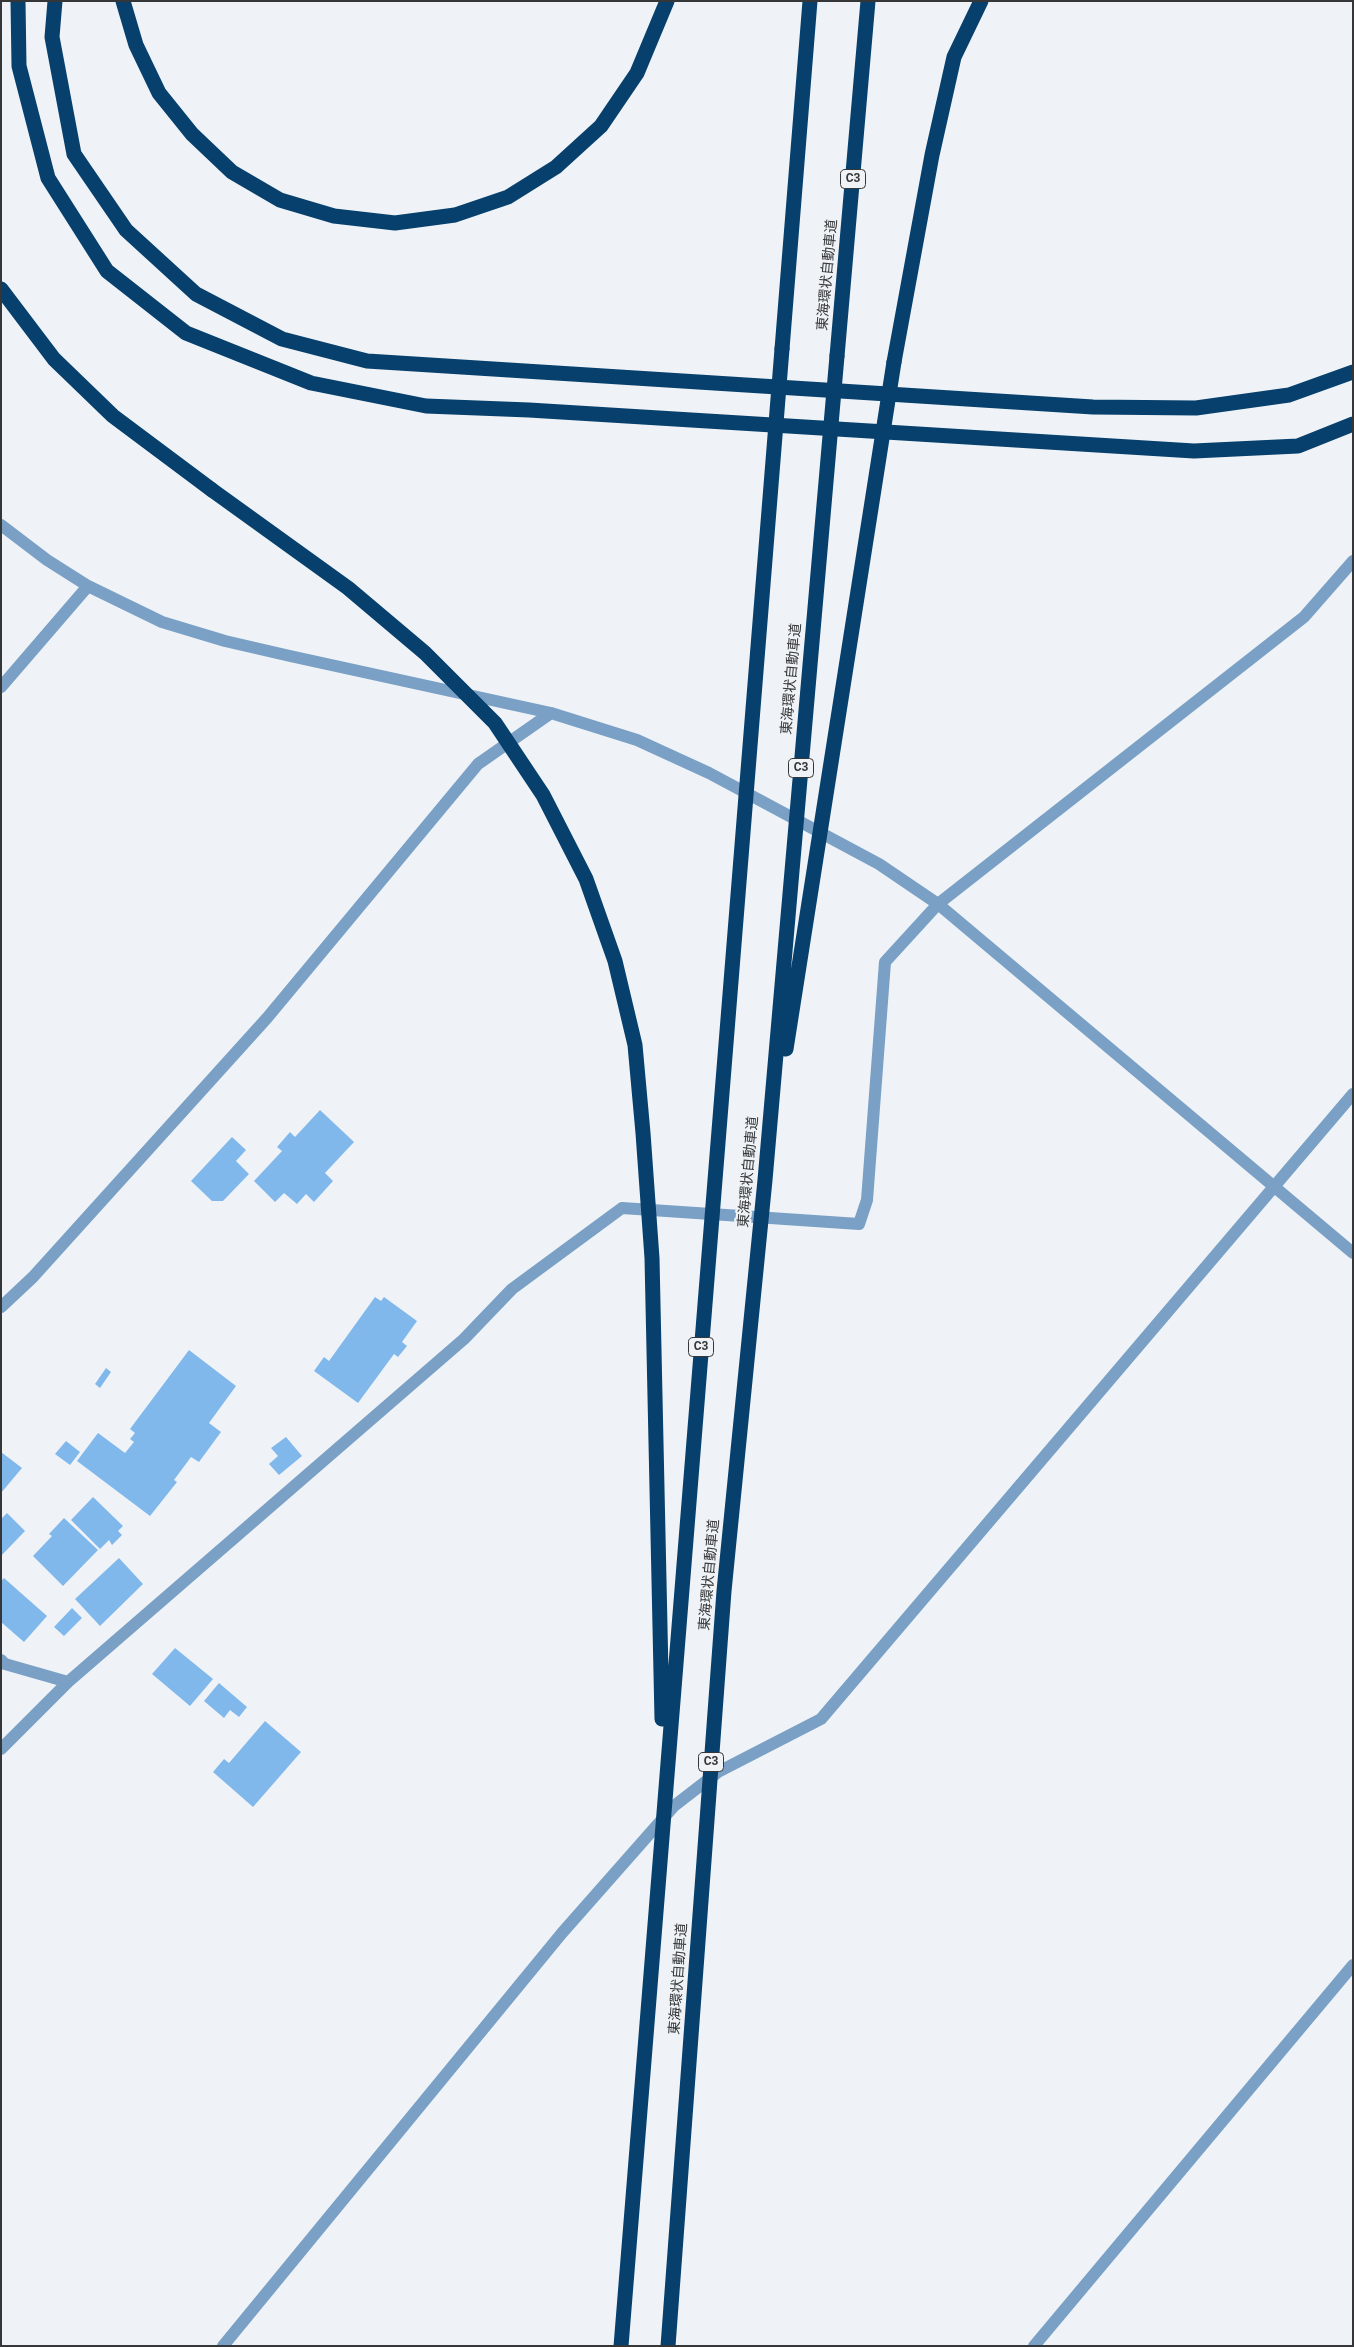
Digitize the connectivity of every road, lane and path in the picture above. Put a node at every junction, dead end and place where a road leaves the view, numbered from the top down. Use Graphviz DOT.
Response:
graph roads {
  1 [pos="18,1"];
  2 [pos="55,1"];
  3 [pos="123,1"];
  4 [pos="667,1"];
  5 [pos="810,1"];
  6 [pos="868,1"];
  7 [pos="982,1"];
  8 [pos="1,289"];
  9 [pos="1353,372"];
  10 [pos="1353,424"];
  11 [pos="1,524"];
  12 [pos="1353,561"];
  13 [pos="88,586"];
  14 [pos="1,687"];
  15 [pos="551,714"];
  16 [pos="938,904"];
  17 [pos="1353,1094"];
  18 [pos="765,1180"];
  19 [pos="1275,1188"];
  20 [pos="1353,1253"];
  21 [pos="1,1306"];
  22 [pos="1,1660"];
  23 [pos="68,1682"];
  24 [pos="1,1749"];
  25 [pos="664,1800"];
  26 [pos="1353,1965"];
  27 [pos="223,2346"];
  28 [pos="621,2346"];
  29 [pos="668,2346"];
  30 [pos="1034,2346"];
  1 -- 10 [label="highway"];
  2 -- 9 [label="highway"];
  3 -- 4 [label="highway"];
  5 -- 25 [label="highway, 東海環状自動車道 / C3, bridge"];
  6 -- 18 [label="highway, 東海環状自動車道 / C3, bridge"];
  7 -- 18 [label="highway, bridge"];
  8 -- 25 [label="highway, bridge"];
  11 -- 13 [label="street"];
  12 -- 16 [label="street"];
  13 -- 14 [label="street"];
  13 -- 15 [label="street"];
  15 -- 16 [label="street"];
  15 -- 21 [label="street"];
  16 -- 19 [label="street"];
  16 -- 23 [label="street"];
  17 -- 19 [label="street"];
  18 -- 29 [label="highway, 東海環状自動車道 / C3, bridge"];
  19 -- 20 [label="street"];
  19 -- 27 [label="street"];
  22 -- 23 [label="street"];
  23 -- 24 [label="street"];
  25 -- 28 [label="highway, 東海環状自動車道 / C3, bridge"];
  26 -- 30 [label="street"];
}
